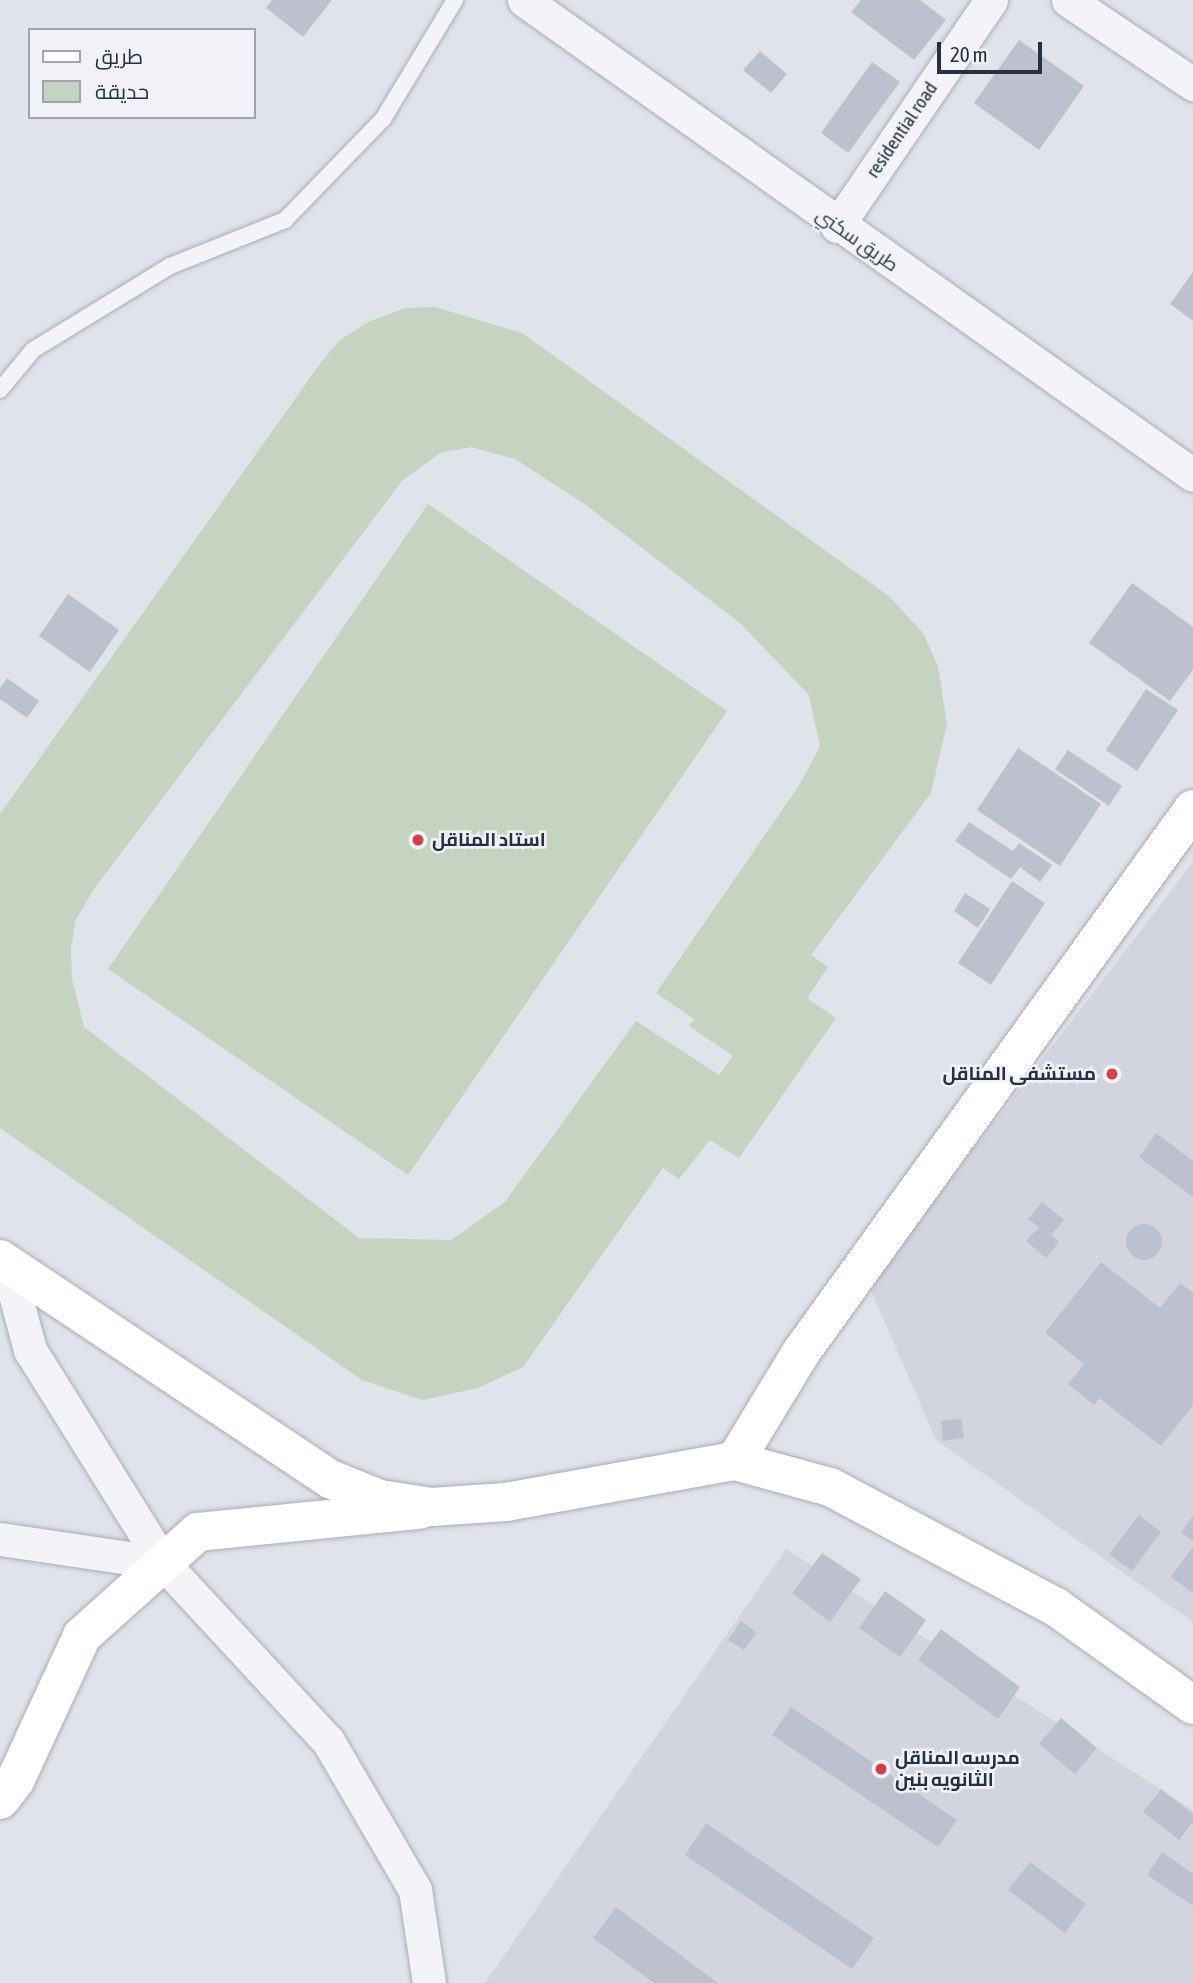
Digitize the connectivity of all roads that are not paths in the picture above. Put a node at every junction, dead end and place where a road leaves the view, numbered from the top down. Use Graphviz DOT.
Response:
graph roads {
  1 [pos="455,0"];
  2 [pos="524,0"];
  3 [pos="991,0"];
  4 [pos="1068,0"];
  5 [pos="1193,84"];
  6 [pos="837,226"];
  7 [pos="0,390"];
  8 [pos="1193,475"];
  9 [pos="1193,809"];
  10 [pos="4,1261"];
  11 [pos="735,1461"];
  12 [pos="506,1502"];
  13 [pos="0,1539"];
  14 [pos="163,1563"];
  15 [pos="1193,1705"];
  16 [pos="0,1800"];
  17 [pos="429,1983"];
  1 -- 7 [label="lane"];
  2 -- 6 [label="street, طريق سكني"];
  3 -- 6 [label="street, residential road"];
  4 -- 5 [label="street"];
  6 -- 8 [label="street, طريق سكني"];
  9 -- 11 [label="street"];
  10 -- 12 [label="street"];
  10 -- 14 [label="street"];
  11 -- 12 [label="street"];
  11 -- 15 [label="street"];
  12 -- 14 [label="street"];
  13 -- 14 [label="street"];
  14 -- 16 [label="street"];
  14 -- 17 [label="street"];
}
